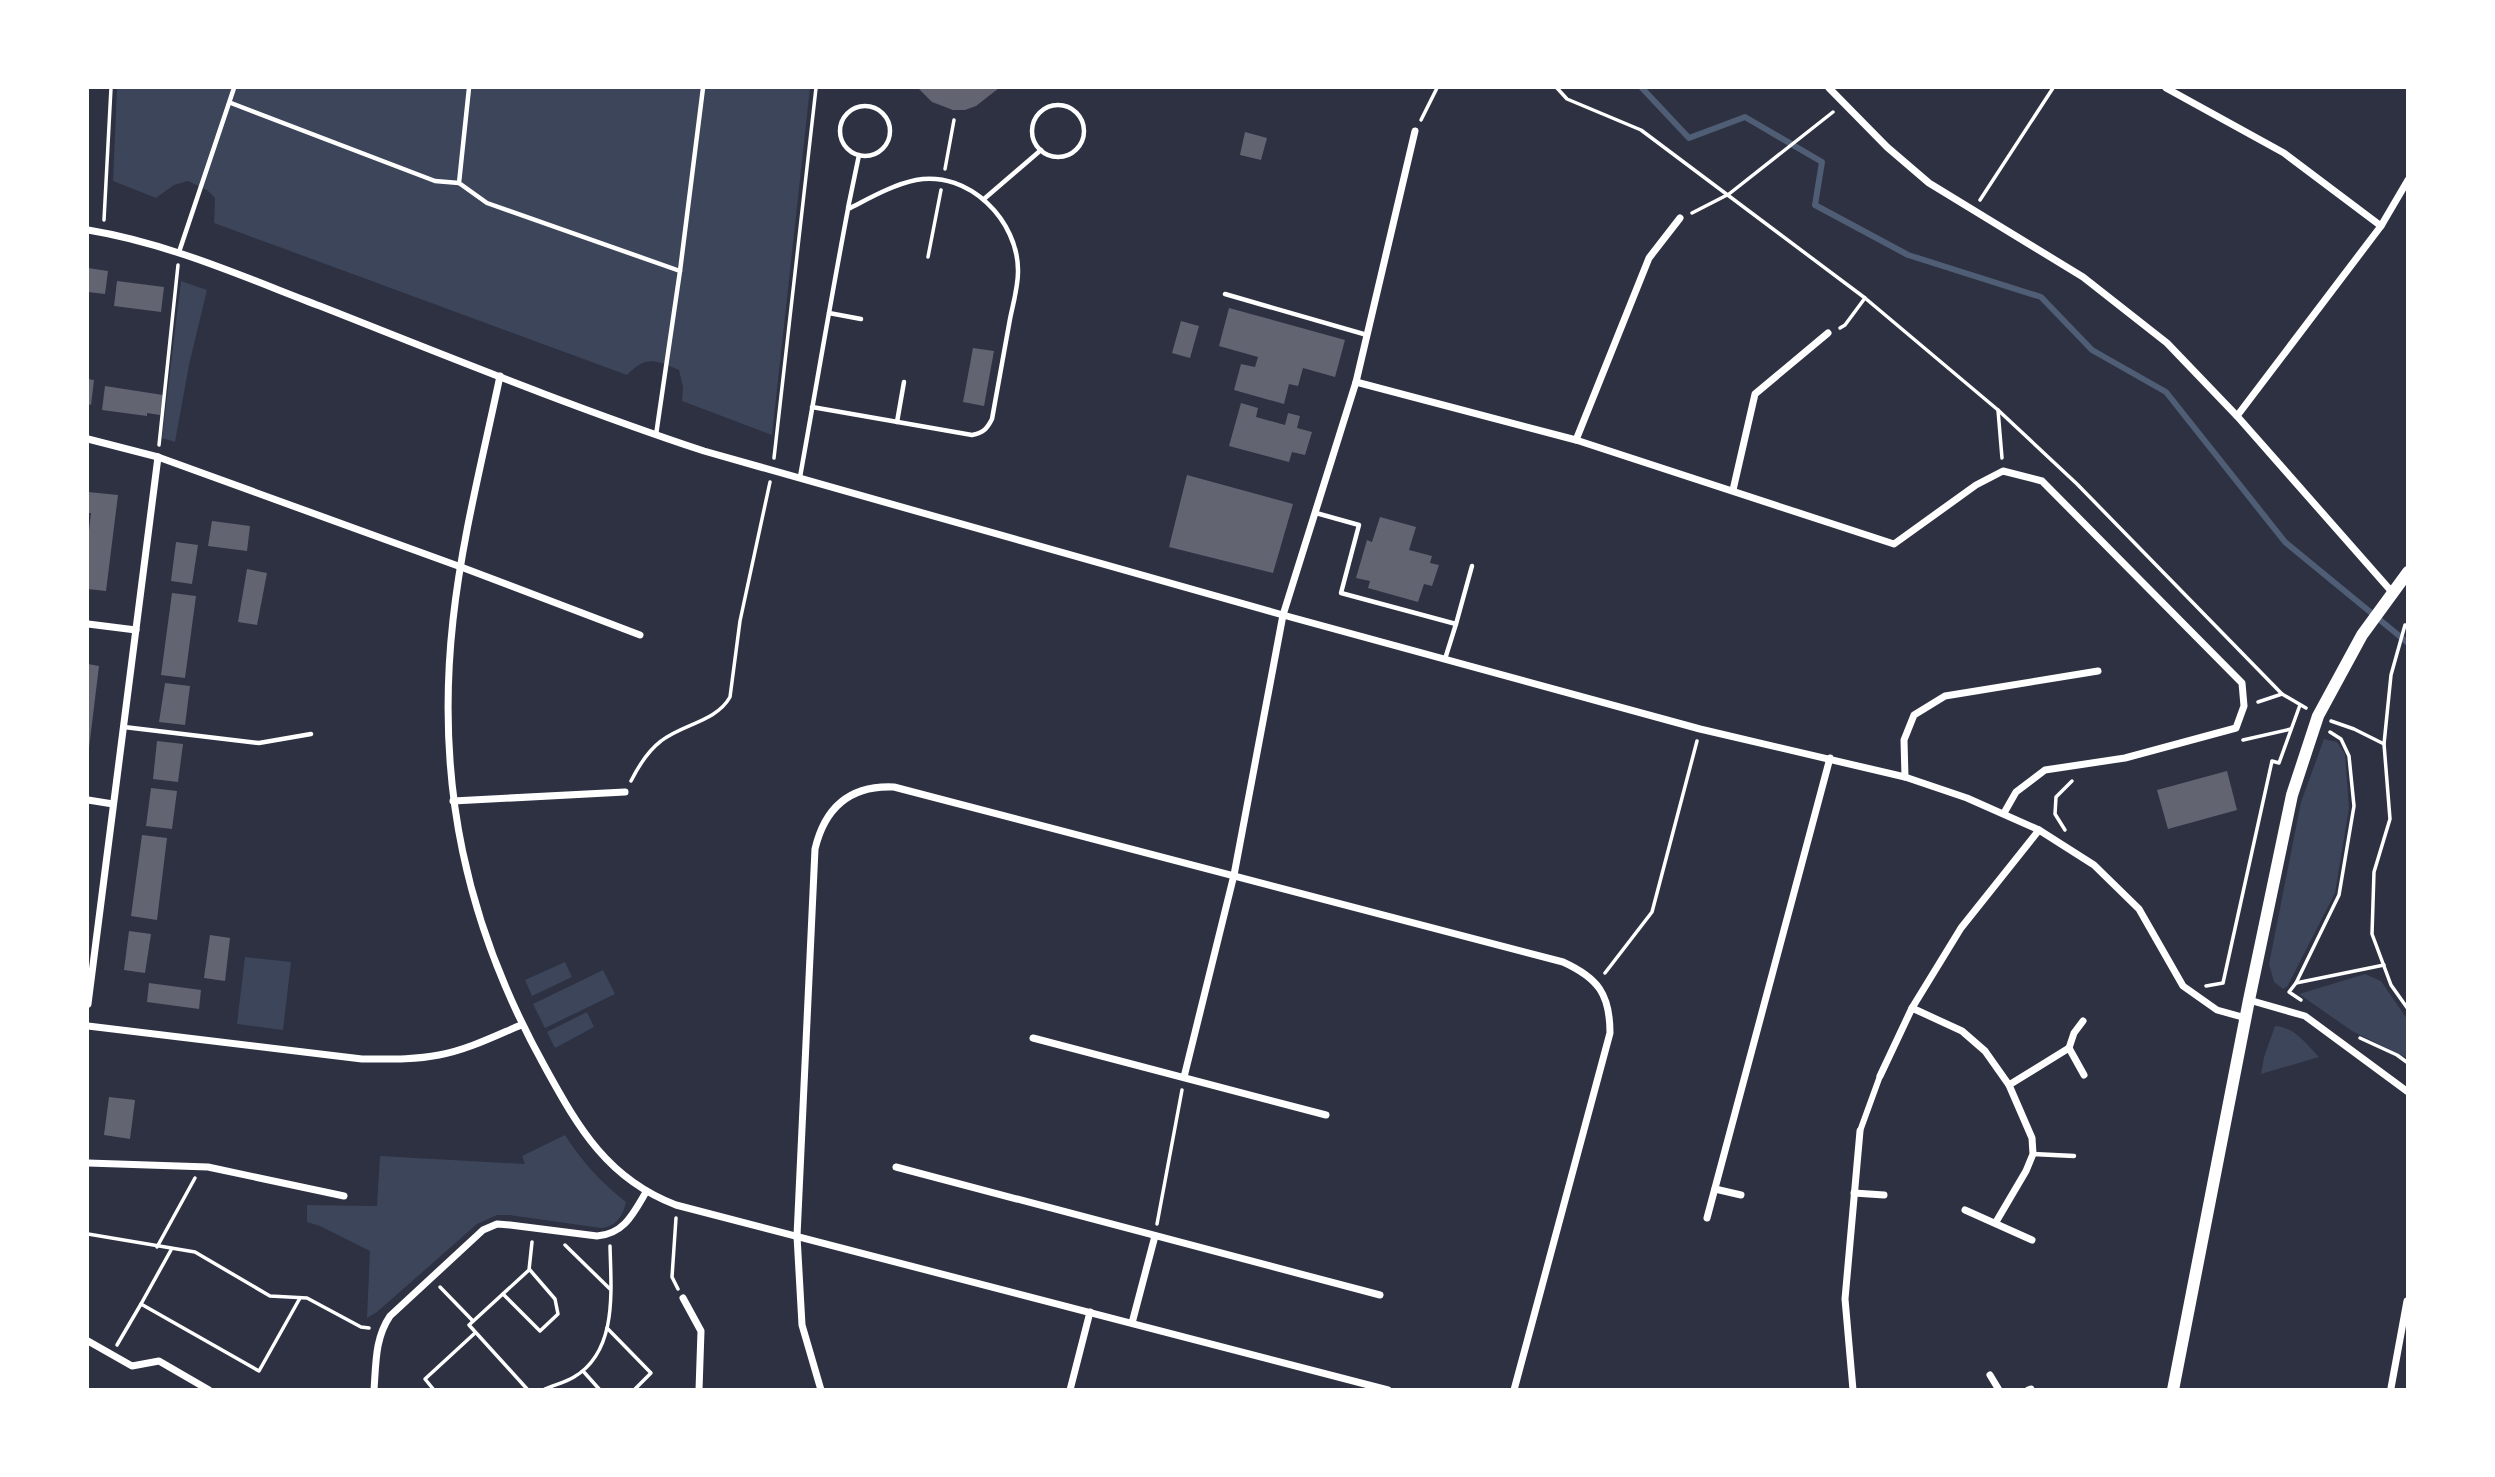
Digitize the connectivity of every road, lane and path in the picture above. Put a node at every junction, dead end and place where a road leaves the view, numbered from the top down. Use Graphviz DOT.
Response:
graph roads {
  1 [pos="111,88"];
  2 [pos="234,88"];
  3 [pos="469,88"];
  4 [pos="703,88"];
  5 [pos="1437,88"];
  6 [pos="1557,88"];
  7 [pos="1829,88"];
  8 [pos="2053,88"];
  9 [pos="2166,88"];
  10 [pos="231,103"];
  11 [pos="1842,104"];
  12 [pos="1415,131"];
  13 [pos="1041,150"];
  14 [pos="859,155"];
  15 [pos="2407,180"];
  16 [pos="459,183"];
  17 [pos="1729,194"];
  18 [pos="984,199"];
  19 [pos="848,209"];
  20 [pos="1974,210"];
  21 [pos="1680,218"];
  22 [pos="2381,226"];
  23 [pos="88,230"];
  24 [pos="103,232"];
  25 [pos="179,252"];
  26 [pos="680,271"];
  27 [pos="1226,294"];
  28 [pos="1865,298"];
  29 [pos="829,313"];
  30 [pos="861,319"];
  31 [pos="1829,333"];
  32 [pos="1367,335"];
  33 [pos="499,376"];
  34 [pos="904,382"];
  35 [pos="1356,382"];
  36 [pos="812,407"];
  37 [pos="1998,410"];
  38 [pos="2237,416"];
  39 [pos="897,422"];
  40 [pos="656,435"];
  41 [pos="88,439"];
  42 [pos="1576,440"];
  43 [pos="158,457"];
  44 [pos="2003,471"];
  45 [pos="800,477"];
  46 [pos="1733,490"];
  47 [pos="1315,512"];
  48 [pos="1472,566"];
  49 [pos="461,567"];
  50 [pos="2407,572"];
  51 [pos="2392,592"];
  52 [pos="1283,615"];
  53 [pos="88,624"];
  54 [pos="1456,624"];
  55 [pos="2405,625"];
  56 [pos="136,630"];
  57 [pos="640,635"];
  58 [pos="1445,659"];
  59 [pos="2098,671"];
  60 [pos="2282,694"];
  61 [pos="2301,705"];
  62 [pos="2244,706"];
  63 [pos="2318,716"];
  64 [pos="2332,722"];
  65 [pos="124,727"];
  66 [pos="1700,729"];
  67 [pos="2291,729"];
  68 [pos="311,734"];
  69 [pos="2235,742"];
  70 [pos="2384,744"];
  71 [pos="1830,758"];
  72 [pos="1905,777"];
  73 [pos="2082,779"];
  74 [pos="625,792"];
  75 [pos="88,800"];
  76 [pos="453,801"];
  77 [pos="113,804"];
  78 [pos="2004,813"];
  79 [pos="2039,830"];
  80 [pos="2066,831"];
  81 [pos="1234,875"];
  82 [pos="2384,965"];
  83 [pos="2200,982"];
  84 [pos="1597,983"];
  85 [pos="2296,983"];
  86 [pos="2290,992"];
  87 [pos="2249,1000"];
  88 [pos="88,1004"];
  89 [pos="1912,1008"];
  90 [pos="2407,1009"];
  91 [pos="2246,1018"];
  92 [pos="2083,1021"];
  93 [pos="522,1025"];
  94 [pos="88,1026"];
  95 [pos="1033,1038"];
  96 [pos="2069,1048"];
  97 [pos="2084,1075"];
  98 [pos="1880,1076"];
  99 [pos="1184,1077"];
  100 [pos="2009,1084"];
  101 [pos="2407,1092"];
  102 [pos="1326,1115"];
  103 [pos="1860,1131"];
  104 [pos="2033,1154"];
  105 [pos="2074,1156"];
  106 [pos="88,1163"];
  107 [pos="201,1167"];
  108 [pos="896,1167"];
  109 [pos="1715,1189"];
  110 [pos="646,1192"];
  111 [pos="1854,1193"];
  112 [pos="1741,1195"];
  113 [pos="1884,1195"];
  114 [pos="344,1196"];
  115 [pos="676,1205"];
  116 [pos="1965,1210"];
  117 [pos="1707,1219"];
  118 [pos="1996,1222"];
  119 [pos="533,1228"];
  120 [pos="567,1233"];
  121 [pos="88,1234"];
  122 [pos="610,1235"];
  123 [pos="797,1236"];
  124 [pos="1155,1236"];
  125 [pos="2032,1240"];
  126 [pos="157,1247"];
  127 [pos="171,1250"];
  128 [pos="529,1270"];
  129 [pos="431,1278"];
  130 [pos="611,1290"];
  131 [pos="503,1294"];
  132 [pos="1380,1295"];
  133 [pos="300,1298"];
  134 [pos="683,1298"];
  135 [pos="2407,1301"];
  136 [pos="141,1304"];
  137 [pos="1090,1312"];
  138 [pos="473,1321"];
  139 [pos="1132,1323"];
  140 [pos="607,1328"];
  141 [pos="380,1329"];
  142 [pos="475,1332"];
  143 [pos="88,1341"];
  144 [pos="2398,1349"];
  145 [pos="2407,1350"];
  146 [pos="112,1355"];
  147 [pos="583,1371"];
  148 [pos="1990,1375"];
  149 [pos="2391,1388"];
  150 [pos="209,1390"];
  151 [pos="374,1390"];
  152 [pos="434,1390"];
  153 [pos="528,1390"];
  154 [pos="543,1390"];
  155 [pos="600,1390"];
  156 [pos="634,1390"];
  157 [pos="699,1390"];
  158 [pos="821,1390"];
  159 [pos="1070,1390"];
  160 [pos="1388,1390"];
  161 [pos="1514,1390"];
  162 [pos="1853,1390"];
  163 [pos="1999,1390"];
  164 [pos="2173,1390"];
  1 -- 24 [label="path"];
  2 -- 10 [label="lane"];
  3 -- 16 [label="lane"];
  4 -- 26 [label="lane"];
  5 -- 12 [label="path"];
  6 -- 17 [label="path"];
  7 -- 11 [label="street"];
  8 -- 20 [label="path"];
  9 -- 22 [label="street"];
  10 -- 16 [label="lane"];
  10 -- 25 [label="lane"];
  11 -- 17 [label="path"];
  11 -- 20 [label="street"];
  12 -- 32 [label="street"];
  13 -- 13 [label="lane"];
  13 -- 18 [label="lane"];
  14 -- 14 [label="lane"];
  14 -- 19 [label="lane"];
  15 -- 22 [label="street"];
  16 -- 26 [label="lane"];
  17 -- 21 [label="path"];
  17 -- 28 [label="path"];
  18 -- 19 [label="lane"];
  18 -- 39 [label="lane"];
  19 -- 29 [label="lane"];
  20 -- 38 [label="street"];
  21 -- 42 [label="street"];
  22 -- 38 [label="street"];
  23 -- 24 [label="street"];
  24 -- 25 [label="street"];
  25 -- 33 [label="street"];
  25 -- 43 [label="path"];
  26 -- 40 [label="lane"];
  27 -- 32 [label="lane"];
  28 -- 31 [label="path"];
  28 -- 37 [label="path"];
  29 -- 30 [label="lane"];
  29 -- 36 [label="lane"];
  31 -- 46 [label="street"];
  32 -- 35 [label="street"];
  33 -- 40 [label="street"];
  33 -- 49 [label="street"];
  34 -- 39 [label="lane"];
  35 -- 42 [label="street"];
  35 -- 47 [label="street"];
  36 -- 39 [label="lane"];
  36 -- 45 [label="lane"];
  37 -- 44 [label="path"];
  37 -- 60 [label="path"];
  38 -- 51 [label="street"];
  40 -- 45 [label="street"];
  41 -- 43 [label="street"];
  42 -- 46 [label="street"];
  43 -- 49 [label="street"];
  43 -- 56 [label="street"];
  44 -- 46 [label="street"];
  44 -- 62 [label="street"];
  45 -- 52 [label="street"];
  47 -- 52 [label="street"];
  47 -- 54 [label="lane"];
  48 -- 54 [label="lane"];
  49 -- 57 [label="street"];
  49 -- 76 [label="street"];
  50 -- 51 [label="street"];
  51 -- 63 [label="street"];
  52 -- 58 [label="street"];
  52 -- 81 [label="street"];
  53 -- 56 [label="street"];
  54 -- 58 [label="lane"];
  55 -- 70 [label="path"];
  56 -- 65 [label="street"];
  58 -- 66 [label="street"];
  59 -- 72 [label="street"];
  60 -- 61 [label="path"];
  60 -- 62 [label="path"];
  61 -- 63 [label="path"];
  61 -- 67 [label="path"];
  62 -- 78 [label="street"];
  63 -- 64 [label="path"];
  63 -- 87 [label="street"];
  64 -- 70 [label="path"];
  64 -- 85 [label="path"];
  65 -- 68 [label="lane"];
  65 -- 77 [label="street"];
  66 -- 71 [label="street"];
  66 -- 84 [label="path"];
  67 -- 69 [label="path"];
  67 -- 83 [label="path"];
  70 -- 82 [label="path"];
  71 -- 72 [label="street"];
  71 -- 109 [label="street"];
  72 -- 78 [label="street"];
  73 -- 80 [label="path"];
  74 -- 76 [label="street"];
  75 -- 77 [label="street"];
  76 -- 93 [label="street"];
  77 -- 88 [label="street"];
  78 -- 79 [label="street"];
  79 -- 89 [label="street"];
  79 -- 91 [label="street"];
  81 -- 84 [label="street"];
  81 -- 99 [label="street"];
  81 -- 123 [label="street"];
  82 -- 85 [label="path"];
  82 -- 90 [label="path"];
  84 -- 161 [label="street"];
  85 -- 86 [label="path"];
  87 -- 91 [label="street"];
  87 -- 101 [label="street"];
  89 -- 98 [label="street"];
  89 -- 100 [label="street"];
  91 -- 164 [label="street"];
  92 -- 96 [label="street"];
  93 -- 94 [label="street"];
  93 -- 110 [label="street"];
  95 -- 99 [label="street"];
  96 -- 97 [label="street"];
  96 -- 100 [label="street"];
  98 -- 103 [label="street"];
  99 -- 102 [label="street"];
  99 -- 124 [label="path"];
  100 -- 104 [label="street"];
  103 -- 111 [label="street"];
  104 -- 105 [label="lane"];
  104 -- 118 [label="street"];
  106 -- 107 [label="street"];
  107 -- 114 [label="street"];
  107 -- 126 [label="path"];
  108 -- 124 [label="street"];
  109 -- 112 [label="street"];
  109 -- 117 [label="street"];
  110 -- 115 [label="street"];
  110 -- 122 [label="street"];
  111 -- 113 [label="street"];
  111 -- 162 [label="street"];
  115 -- 123 [label="street"];
  115 -- 134 [label="path"];
  116 -- 118 [label="street"];
  118 -- 125 [label="street"];
  119 -- 120 [label="street"];
  119 -- 128 [label="path"];
  119 -- 129 [label="street"];
  120 -- 122 [label="street"];
  120 -- 130 [label="path"];
  121 -- 126 [label="path"];
  122 -- 130 [label="path"];
  123 -- 137 [label="street"];
  123 -- 158 [label="street"];
  124 -- 132 [label="street"];
  124 -- 139 [label="street"];
  126 -- 127 [label="path"];
  127 -- 133 [label="path"];
  127 -- 136 [label="path"];
  128 -- 131 [label="path"];
  128 -- 131 [label="path"];
  129 -- 138 [label="path"];
  129 -- 141 [label="street"];
  130 -- 140 [label="path"];
  131 -- 138 [label="path"];
  133 -- 136 [label="path"];
  133 -- 141 [label="path"];
  134 -- 157 [label="street"];
  135 -- 144 [label="street"];
  136 -- 146 [label="path"];
  137 -- 139 [label="street"];
  137 -- 159 [label="street"];
  138 -- 142 [label="path"];
  139 -- 160 [label="street"];
  140 -- 147 [label="path"];
  140 -- 156 [label="path"];
  141 -- 151 [label="street"];
  142 -- 152 [label="path"];
  142 -- 153 [label="path"];
  143 -- 146 [label="street"];
  144 -- 145 [label="street"];
  144 -- 149 [label="street"];
  146 -- 150 [label="street"];
  147 -- 154 [label="path"];
  147 -- 155 [label="path"];
  148 -- 163 [label="street"];
}
